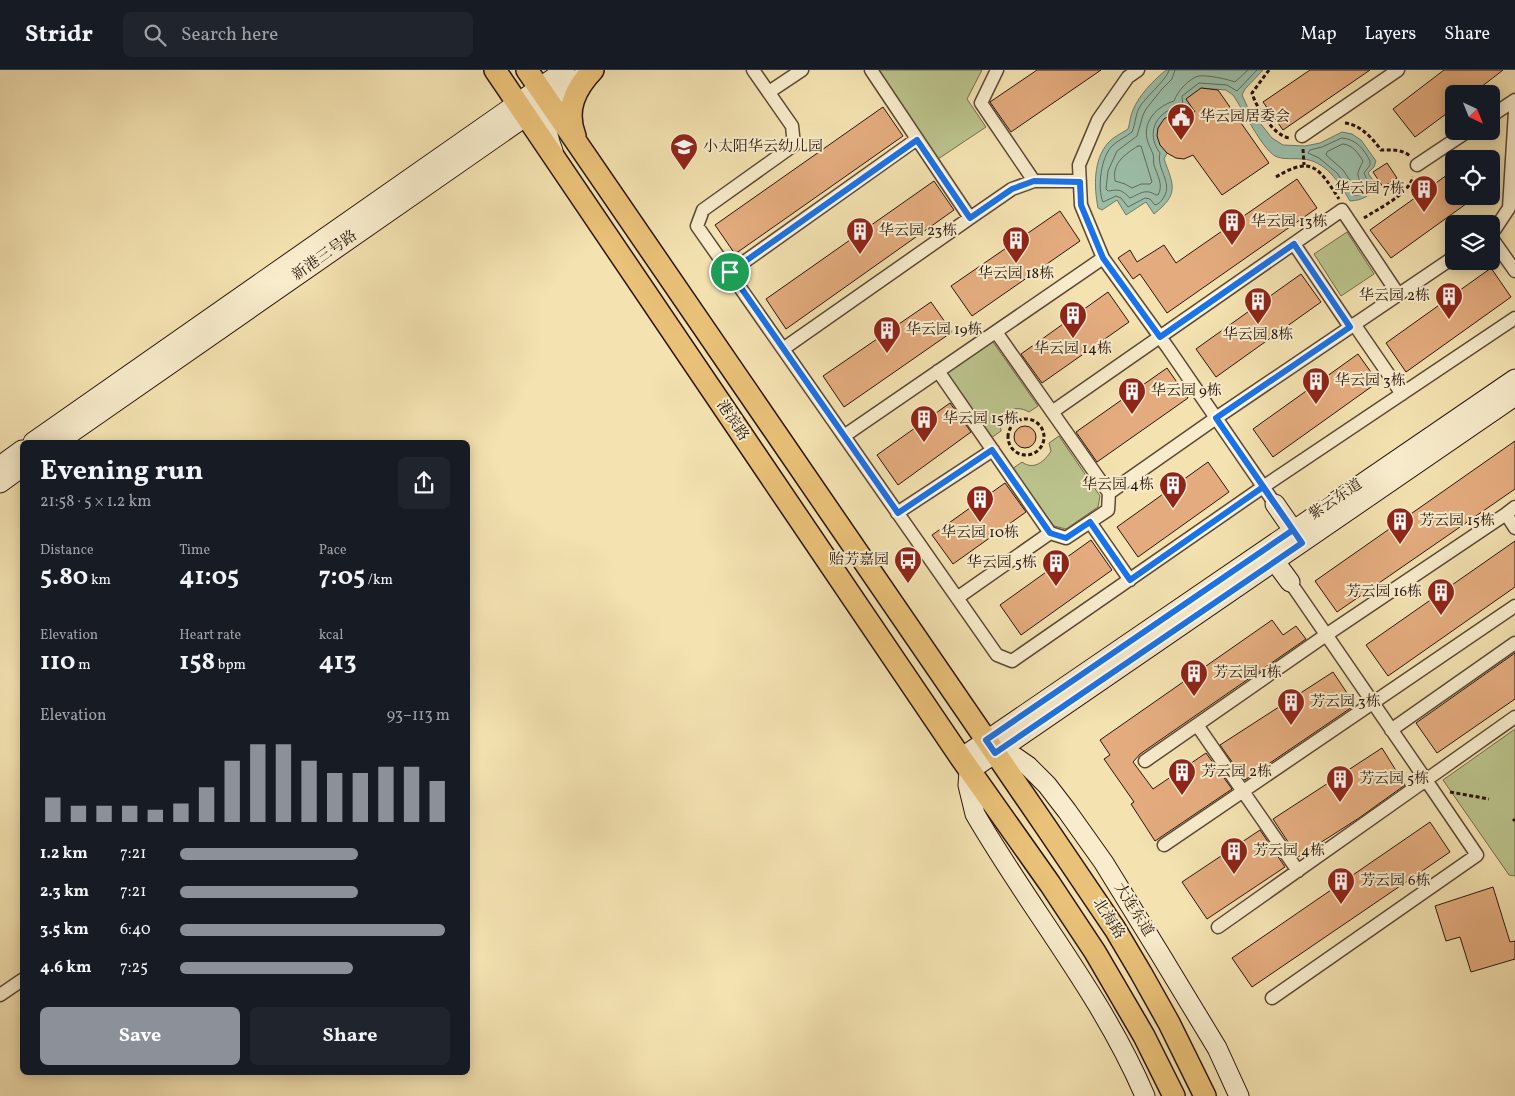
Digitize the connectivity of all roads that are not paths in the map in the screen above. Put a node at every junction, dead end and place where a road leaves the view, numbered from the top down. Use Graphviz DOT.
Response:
graph roads {
  1 [pos="495,70"];
  2 [pos="527,70"];
  3 [pos="565,70"];
  4 [pos="570,70"];
  5 [pos="593,70"];
  6 [pos="753,70"];
  7 [pos="802,70"];
  8 [pos="871,70"];
  9 [pos="997,70"];
  10 [pos="1138,70"];
  11 [pos="1398,70"];
  12 [pos="769,92"];
  13 [pos="544,94"];
  14 [pos="1515,100"];
  15 [pos="522,109"];
  16 [pos="1500,110"];
  17 [pos="1515,111"];
  18 [pos="1302,136"];
  19 [pos="917,140"];
  20 [pos="1455,140"];
  21 [pos="577,143"];
  22 [pos="556,160"];
  23 [pos="1417,166"];
  24 [pos="1034,181"];
  25 [pos="1080,182"];
  26 [pos="970,218"];
  27 [pos="1500,222"];
  28 [pos="1294,244"];
  29 [pos="1500,250"];
  30 [pos="1103,258"];
  31 [pos="1445,262"];
  32 [pos="1515,271"];
  33 [pos="730,272"];
  34 [pos="1398,294"];
  35 [pos="1515,318"];
  36 [pos="1352,326"];
  37 [pos="996,332"];
  38 [pos="1160,337"];
  39 [pos="783,349"];
  40 [pos="938,371"];
  41 [pos="1515,379"];
  42 [pos="1402,394"];
  43 [pos="1515,396"];
  44 [pos="1052,412"];
  45 [pos="1216,418"];
  46 [pos="844,436"];
  47 [pos="36,440"];
  48 [pos="61,440"];
  49 [pos="992,450"];
  50 [pos="20,451"];
  51 [pos="0,466"];
  52 [pos="20,468"];
  53 [pos="0,483"];
  54 [pos="1263,487"];
  55 [pos="1109,493"];
  56 [pos="1275,504"];
  57 [pos="1510,510"];
  58 [pos="898,513"];
  59 [pos="1090,522"];
  60 [pos="1515,528"];
  61 [pos="1050,533"];
  62 [pos="1298,536"];
  63 [pos="1270,555"];
  64 [pos="1130,580"];
  65 [pos="1290,582"];
  66 [pos="956,598"];
  67 [pos="1515,606"];
  68 [pos="1326,635"];
  69 [pos="1515,643"];
  70 [pos="1373,703"];
  71 [pos="1515,717"];
  72 [pos="1197,725"];
  73 [pos="1391,730"];
  74 [pos="990,746"];
  75 [pos="1145,761"];
  76 [pos="965,765"];
  77 [pos="1426,780"];
  78 [pos="1243,791"];
  79 [pos="1164,845"];
  80 [pos="1298,871"];
  81 [pos="1218,927"];
  82 [pos="20,981"];
  83 [pos="20,988"];
  84 [pos="0,995"];
  85 [pos="1272,998"];
  86 [pos="0,1003"];
  87 [pos="1145,1096"];
  88 [pos="1174,1096"];
  89 [pos="1205,1096"];
  90 [pos="1239,1096"];
  1 -- 15 [label="main road, 港滨路"];
  2 -- 13 [label="main road, 港滨路"];
  3 -- 13 [label="main road, 新港三号路"];
  4 -- 13 [label="main road"];
  5 -- 13 [label="main road, 新港三号路"];
  5 -- 21 [label="main road"];
  6 -- 12 [label="street"];
  7 -- 12 [label="street"];
  8 -- 19 [label="street"];
  9 -- 24 [label="street"];
  10 -- 25 [label="street"];
  11 -- 18 [label="street"];
  12 -- 33 [label="street"];
  13 -- 15 [label="main road, 新港三号路"];
  13 -- 21 [label="main road, 港滨路"];
  13 -- 22 [label="main road"];
  14 -- 16 [label="street"];
  15 -- 22 [label="main road, 港滨路"];
  15 -- 47 [label="main road, 新港三号路"];
  15 -- 48 [label="main road, 新港三号路"];
  17 -- 27 [label="street"];
  19 -- 26 [label="street"];
  19 -- 33 [label="street"];
  20 -- 23 [label="street"];
  21 -- 74 [label="main road, 港滨路"];
  22 -- 76 [label="main road, 港滨路"];
  24 -- 25 [label="street"];
  24 -- 26 [label="street"];
  25 -- 30 [label="street"];
  26 -- 39 [label="street"];
  28 -- 34 [label="street"];
  28 -- 36 [label="street"];
  28 -- 38 [label="street"];
  29 -- 32 [label="street"];
  30 -- 37 [label="street"];
  30 -- 38 [label="street"];
  31 -- 34 [label="street"];
  33 -- 39 [label="street"];
  34 -- 36 [label="street"];
  35 -- 42 [label="street"];
  36 -- 42 [label="street"];
  36 -- 45 [label="street"];
  37 -- 40 [label="street"];
  37 -- 44 [label="street"];
  38 -- 44 [label="street"];
  38 -- 45 [label="street"];
  39 -- 46 [label="street"];
  40 -- 46 [label="street"];
  40 -- 49 [label="street"];
  41 -- 62 [label="main road, 紫云东道"];
  42 -- 54 [label="street"];
  43 -- 62 [label="main road, 紫云东道"];
  44 -- 55 [label="street"];
  45 -- 54 [label="street"];
  45 -- 55 [label="street"];
  46 -- 58 [label="street"];
  49 -- 58 [label="street"];
  49 -- 61 [label="street"];
  50 -- 51 [label="main road"];
  52 -- 53 [label="main road"];
  54 -- 56 [label="street"];
  54 -- 64 [label="street"];
  55 -- 59 [label="street"];
  56 -- 62 [label="main road"];
  57 -- 60 [label="street"];
  57 -- 68 [label="street"];
  58 -- 66 [label="street"];
  59 -- 61 [label="street"];
  59 -- 64 [label="street"];
  61 -- 66 [label="street"];
  62 -- 63 [label="main road, 紫云东道"];
  63 -- 65 [label="main road"];
  63 -- 74 [label="main road, 紫云东道"];
  64 -- 66 [label="street"];
  65 -- 68 [label="street"];
  67 -- 70 [label="street"];
  68 -- 70 [label="street"];
  68 -- 72 [label="street"];
  69 -- 73 [label="street"];
  70 -- 73 [label="street"];
  70 -- 78 [label="street"];
  71 -- 77 [label="street"];
  72 -- 75 [label="street"];
  72 -- 78 [label="street"];
  73 -- 77 [label="street"];
  74 -- 76 [label="main road, 紫云东道"];
  74 -- 89 [label="main road, 北海路"];
  74 -- 90 [label="main road, 大连东道"];
  76 -- 87 [label="main road"];
  76 -- 88 [label="main road, 北海路"];
  77 -- 80 [label="street"];
  77 -- 85 [label="street"];
  78 -- 79 [label="street"];
  78 -- 80 [label="street"];
  80 -- 81 [label="street"];
  82 -- 84 [label="street"];
  83 -- 86 [label="street"];
}
